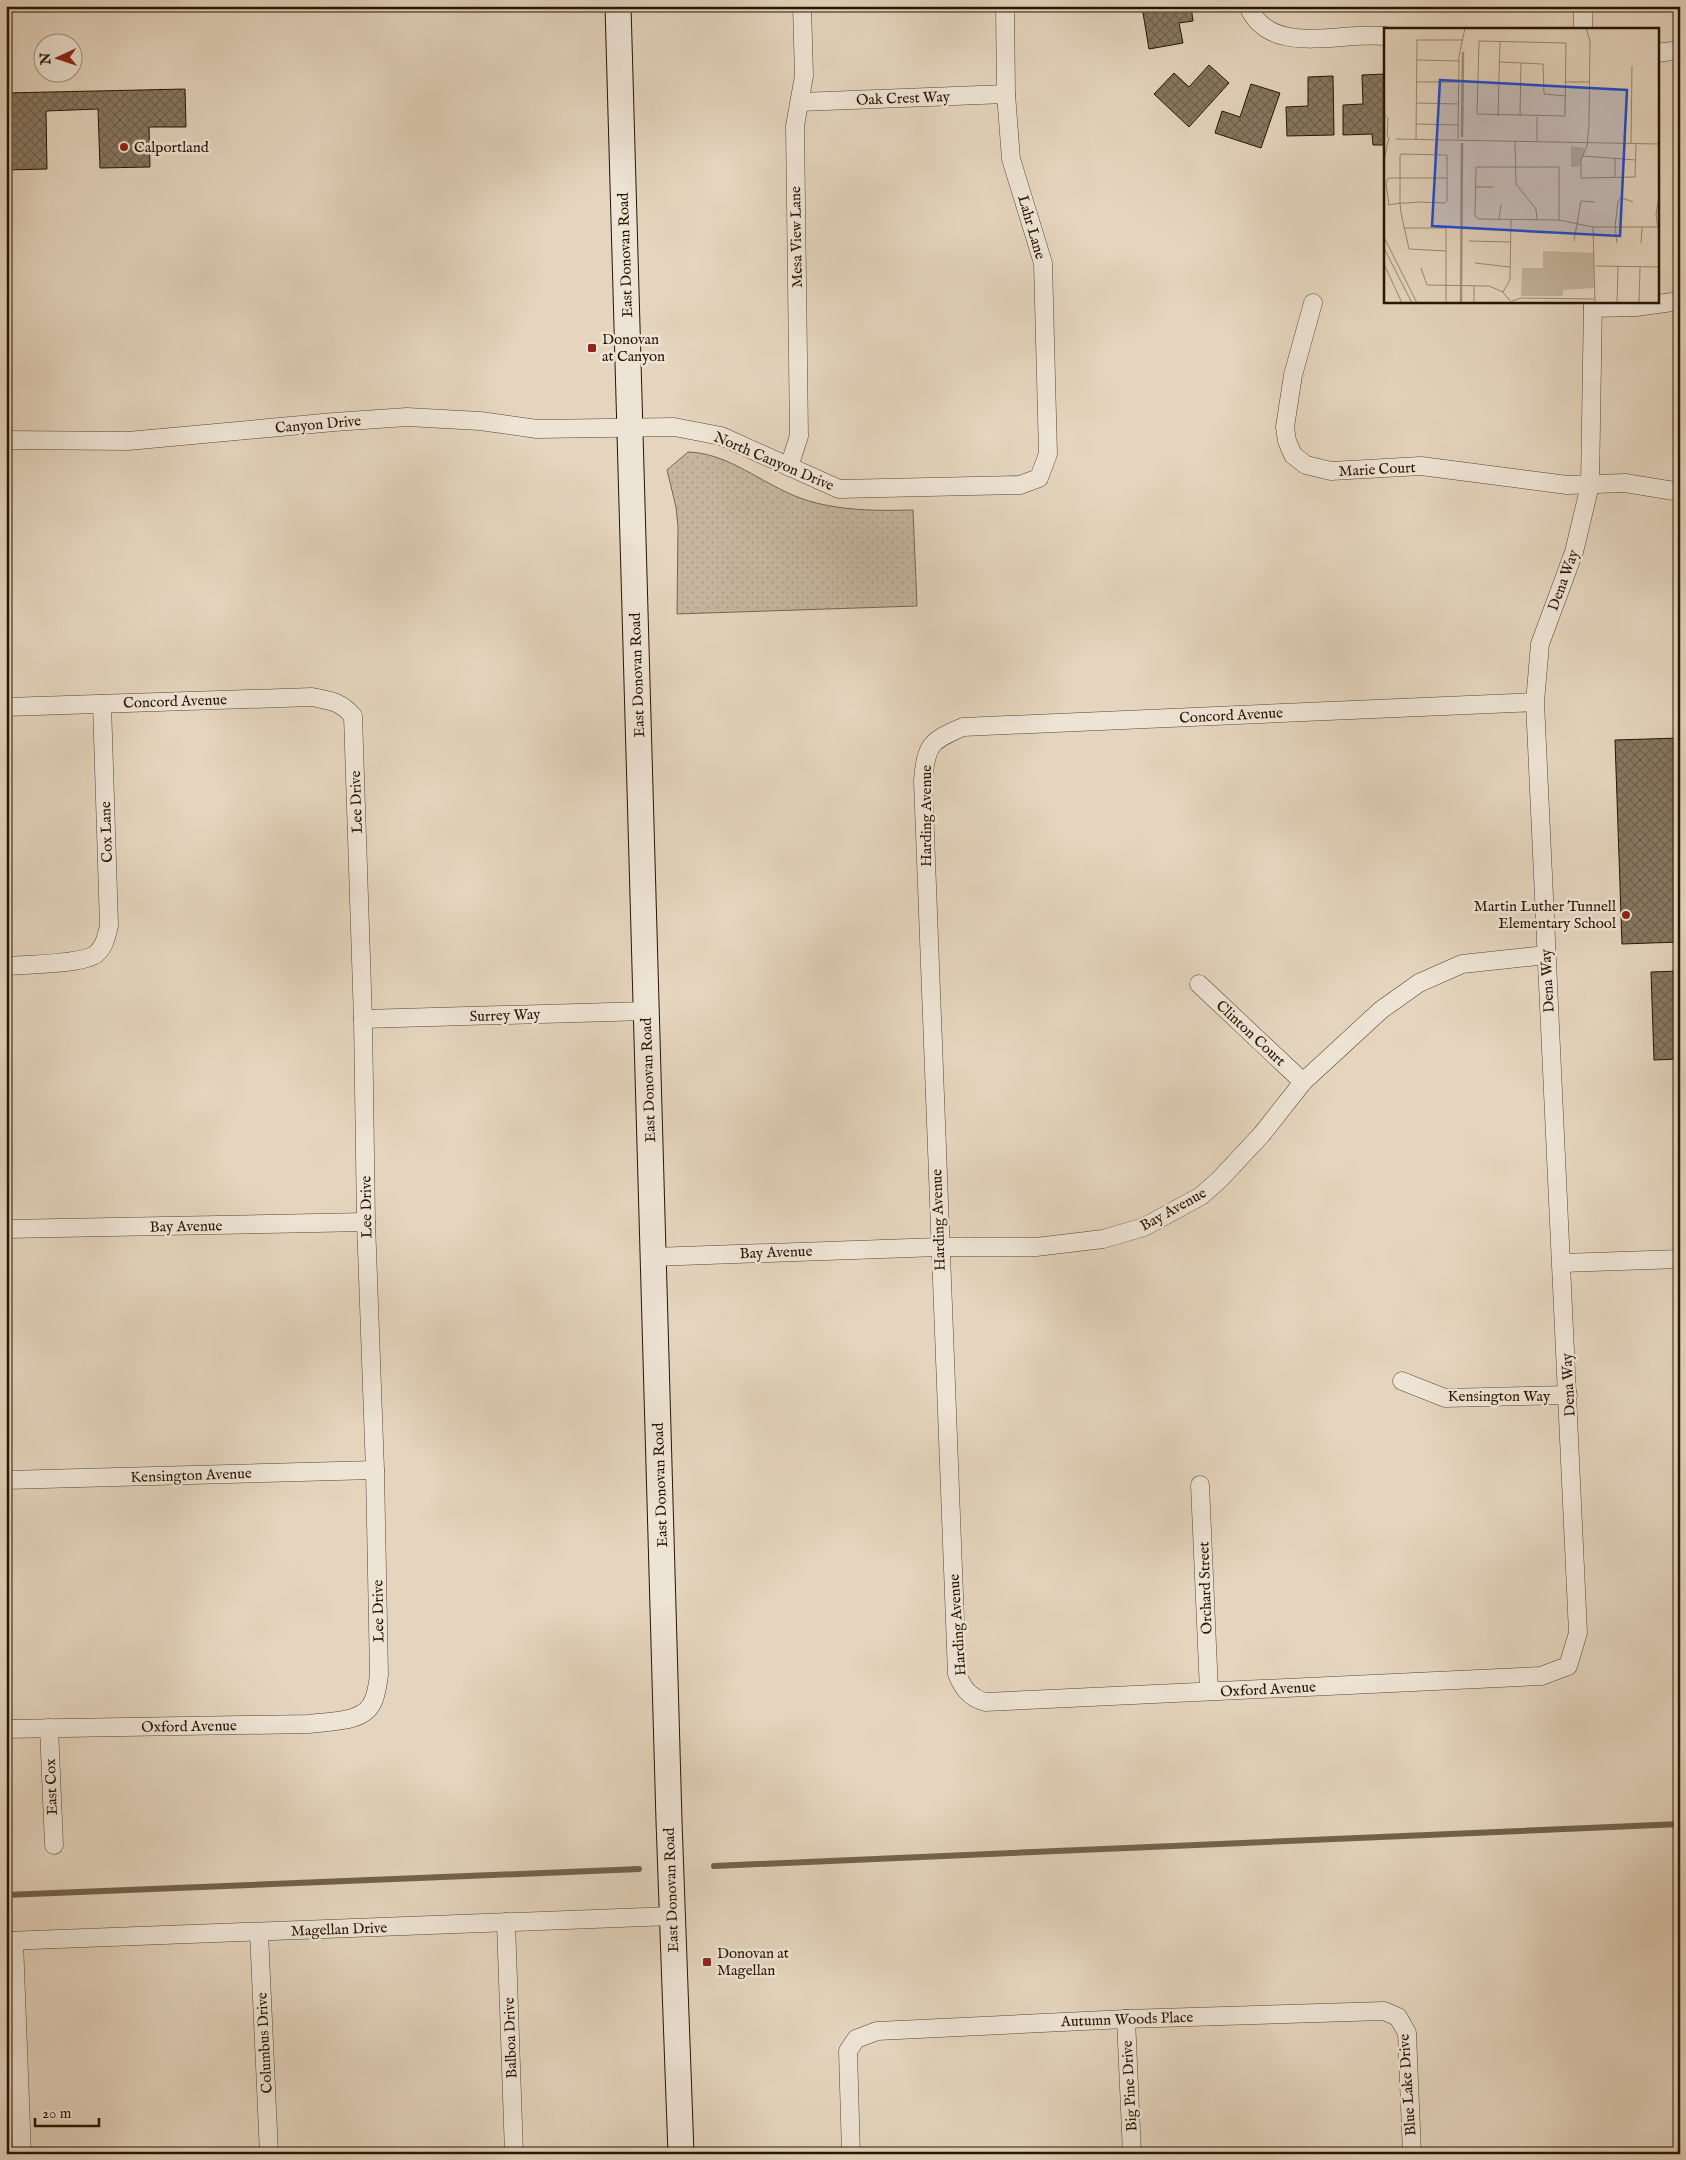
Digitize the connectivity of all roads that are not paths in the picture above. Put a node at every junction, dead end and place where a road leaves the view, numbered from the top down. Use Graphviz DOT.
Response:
graph roads {
  1 [pos="618,6"];
  2 [pos="802,6"];
  3 [pos="1005,6"];
  4 [pos="1248,6"];
  5 [pos="1582,6"];
  6 [pos="1583,28"];
  7 [pos="1384,36"];
  8 [pos="1680,50"];
  9 [pos="1658,53"];
  10 [pos="1006,94"];
  11 [pos="800,102"];
  12 [pos="1680,301"];
  13 [pos="1313,303"];
  14 [pos="1593,305"];
  15 [pos="630,428"];
  16 [pos="6,440"];
  17 [pos="790,467"];
  18 [pos="1039,478"];
  19 [pos="1590,485"];
  20 [pos="1680,492"];
  21 [pos="1535,702"];
  22 [pos="102,704"];
  23 [pos="343,705"];
  24 [pos="6,707"];
  25 [pos="931,744"];
  26 [pos="1546,955"];
  27 [pos="6,966"];
  28 [pos="1198,984"];
  29 [pos="646,1011"];
  30 [pos="363,1019"];
  31 [pos="1303,1082"];
  32 [pos="366,1222"];
  33 [pos="6,1229"];
  34 [pos="939,1247"];
  35 [pos="653,1257"];
  36 [pos="1680,1259"];
  37 [pos="1562,1264"];
  38 [pos="1402,1381"];
  39 [pos="1568,1395"];
  40 [pos="375,1470"];
  41 [pos="6,1480"];
  42 [pos="1200,1485"];
  43 [pos="1568,1666"];
  44 [pos="1209,1691"];
  45 [pos="968,1694"];
  46 [pos="368,1709"];
  47 [pos="49,1728"];
  48 [pos="6,1729"];
  49 [pos="54,1845"];
  50 [pos="672,1916"];
  51 [pos="506,1922"];
  52 [pos="259,1932"];
  53 [pos="10,1941"];
  54 [pos="1398,2017"];
  55 [pos="1126,2019"];
  56 [pos="22,2154"];
  57 [pos="269,2154"];
  58 [pos="514,2154"];
  59 [pos="682,2154"];
  60 [pos="851,2154"];
  61 [pos="1132,2154"];
  62 [pos="1412,2154"];
  1 -- 15 [label="street, East Donovan Road"];
  2 -- 11 [label="street, Mesa View Lane"];
  3 -- 10 [label="street, Lahr Lane"];
  4 -- 7 [label="street"];
  5 -- 6 [label="street"];
  8 -- 9 [label="street"];
  10 -- 11 [label="street, Oak Crest Way"];
  10 -- 18 [label="street, Lahr Lane"];
  11 -- 17 [label="street, Mesa View Lane"];
  12 -- 14 [label="street"];
  13 -- 19 [label="street, Marie Court"];
  14 -- 19 [label="street, Dena Way"];
  15 -- 16 [label="street, Canyon Drive"];
  15 -- 17 [label="street, North Canyon Drive"];
  15 -- 29 [label="street, East Donovan Road"];
  17 -- 18 [label="street, North Canyon Drive"];
  19 -- 20 [label="street, Marie Court"];
  19 -- 21 [label="street, Dena Way"];
  21 -- 25 [label="street, Concord Avenue"];
  21 -- 26 [label="street, Dena Way"];
  22 -- 23 [label="street, Concord Avenue"];
  22 -- 24 [label="street, Concord Avenue"];
  22 -- 27 [label="street, Cox Lane"];
  23 -- 30 [label="street, Lee Drive"];
  25 -- 34 [label="street, Harding Avenue"];
  26 -- 31 [label="street, Bay Avenue"];
  26 -- 37 [label="street, Dena Way"];
  28 -- 31 [label="street, Clinton Court"];
  29 -- 30 [label="street, Surrey Way"];
  29 -- 35 [label="street, East Donovan Road"];
  30 -- 32 [label="street, Lee Drive"];
  31 -- 34 [label="street, Bay Avenue"];
  32 -- 33 [label="street, Bay Avenue"];
  32 -- 40 [label="street, Lee Drive"];
  34 -- 35 [label="street, Bay Avenue"];
  34 -- 45 [label="street, Harding Avenue"];
  35 -- 50 [label="street, East Donovan Road"];
  36 -- 37 [label="street"];
  37 -- 39 [label="street, Dena Way"];
  38 -- 39 [label="street, Kensington Way"];
  39 -- 43 [label="street, Dena Way"];
  40 -- 41 [label="street, Kensington Avenue"];
  40 -- 46 [label="street, Lee Drive"];
  42 -- 44 [label="street, Orchard Street"];
  43 -- 44 [label="street, Oxford Avenue"];
  44 -- 45 [label="street, Oxford Avenue"];
  46 -- 47 [label="street, Oxford Avenue"];
  47 -- 48 [label="street, Oxford Avenue"];
  47 -- 49 [label="street, East Cox"];
  50 -- 51 [label="street, Magellan Drive"];
  50 -- 59 [label="street, East Donovan Road"];
  51 -- 52 [label="street, Magellan Drive"];
  51 -- 58 [label="street, Balboa Drive"];
  52 -- 53 [label="street, Magellan Drive"];
  52 -- 57 [label="street, Columbus Drive"];
  53 -- 56 [label="street"];
  54 -- 55 [label="street, Autumn Woods Place"];
  54 -- 62 [label="street, Blue Lake Drive"];
  55 -- 60 [label="street, Autumn Woods Place"];
  55 -- 61 [label="street, Big Pine Drive"];
}
